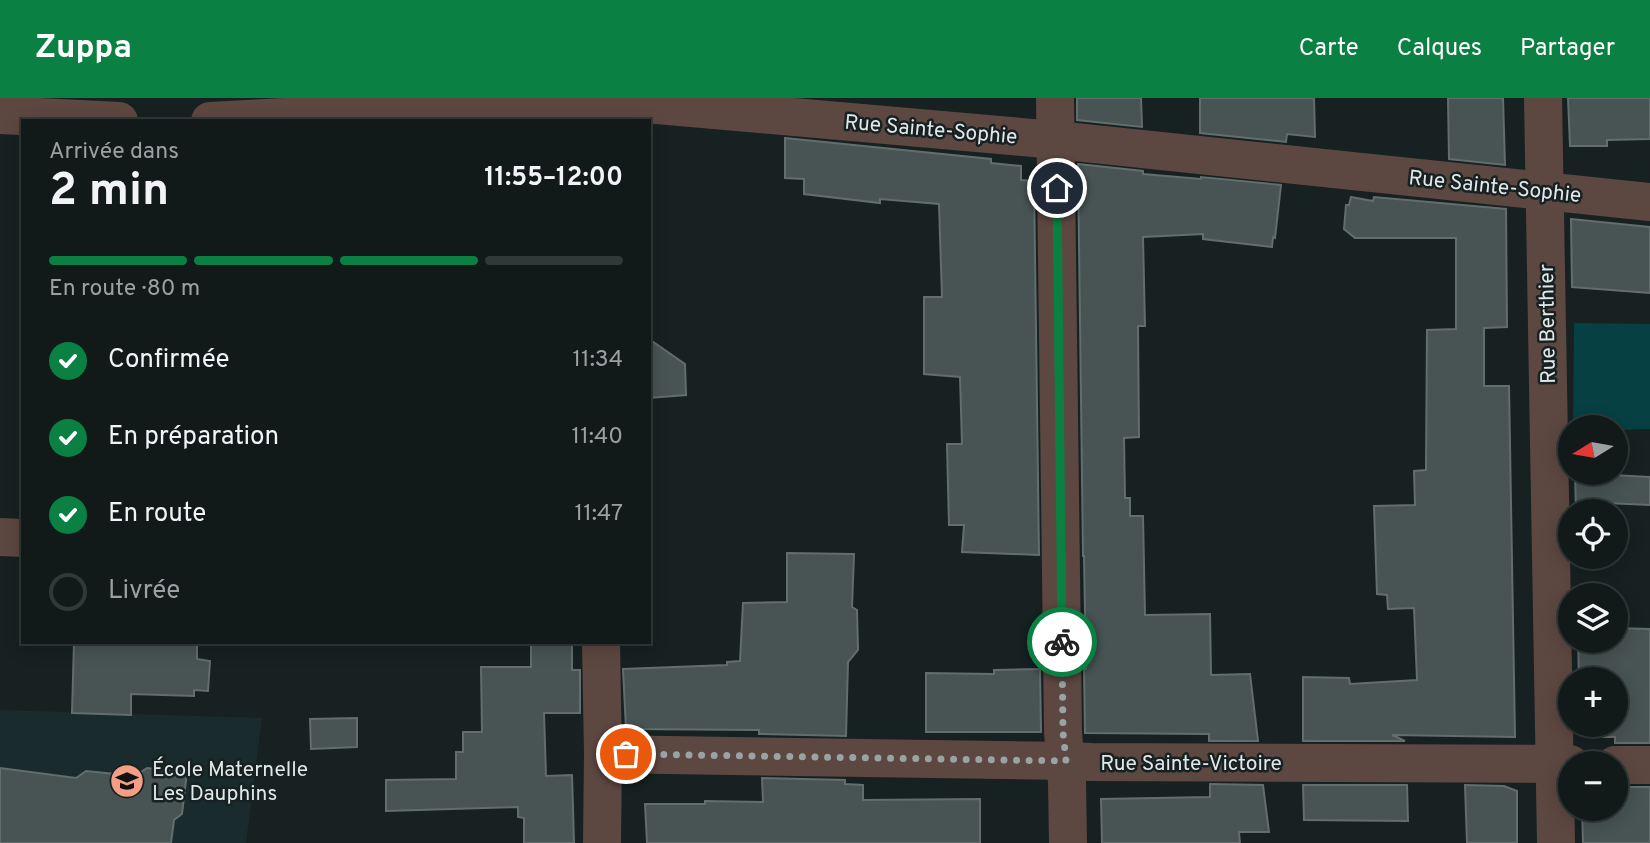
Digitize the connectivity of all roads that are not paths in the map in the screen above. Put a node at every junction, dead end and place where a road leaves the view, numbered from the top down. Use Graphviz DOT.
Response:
graph roads {
  1 [pos="1055,98"];
  2 [pos="1543,98"];
  3 [pos="600,106"];
  4 [pos="0,115"];
  5 [pos="79,119"];
  6 [pos="262,119"];
  7 [pos="1056,140"];
  8 [pos="1545,192"];
  9 [pos="1650,202"];
  10 [pos="0,537"];
  11 [pos="21,538"];
  12 [pos="601,644"];
  13 [pos="1562,751"];
  14 [pos="603,754"];
  15 [pos="1066,761"];
  16 [pos="1558,764"];
  17 [pos="1628,765"];
  18 [pos="1650,765"];
  19 [pos="1558,817"];
  20 [pos="602,843"];
  21 [pos="1068,843"];
  22 [pos="1556,843"];
  1 -- 7 [label="street"];
  2 -- 8 [label="street, Rue Berthier"];
  3 -- 6 [label="street, Rue Sainte-Sophie"];
  3 -- 7 [label="street, Rue Sainte-Sophie"];
  4 -- 5 [label="street"];
  7 -- 8 [label="street, Rue Sainte-Sophie"];
  7 -- 15 [label="street"];
  8 -- 9 [label="street, Rue Sainte-Sophie"];
  8 -- 13 [label="street, Rue Berthier"];
  10 -- 11 [label="street"];
  12 -- 14 [label="street"];
  14 -- 15 [label="street, Rue Sainte-Victoire"];
  14 -- 20 [label="street"];
  15 -- 16 [label="street, Rue Sainte-Victoire"];
  15 -- 21 [label="street"];
  17 -- 18 [label="street"];
  19 -- 22 [label="street, Rue Berthier"];
}
